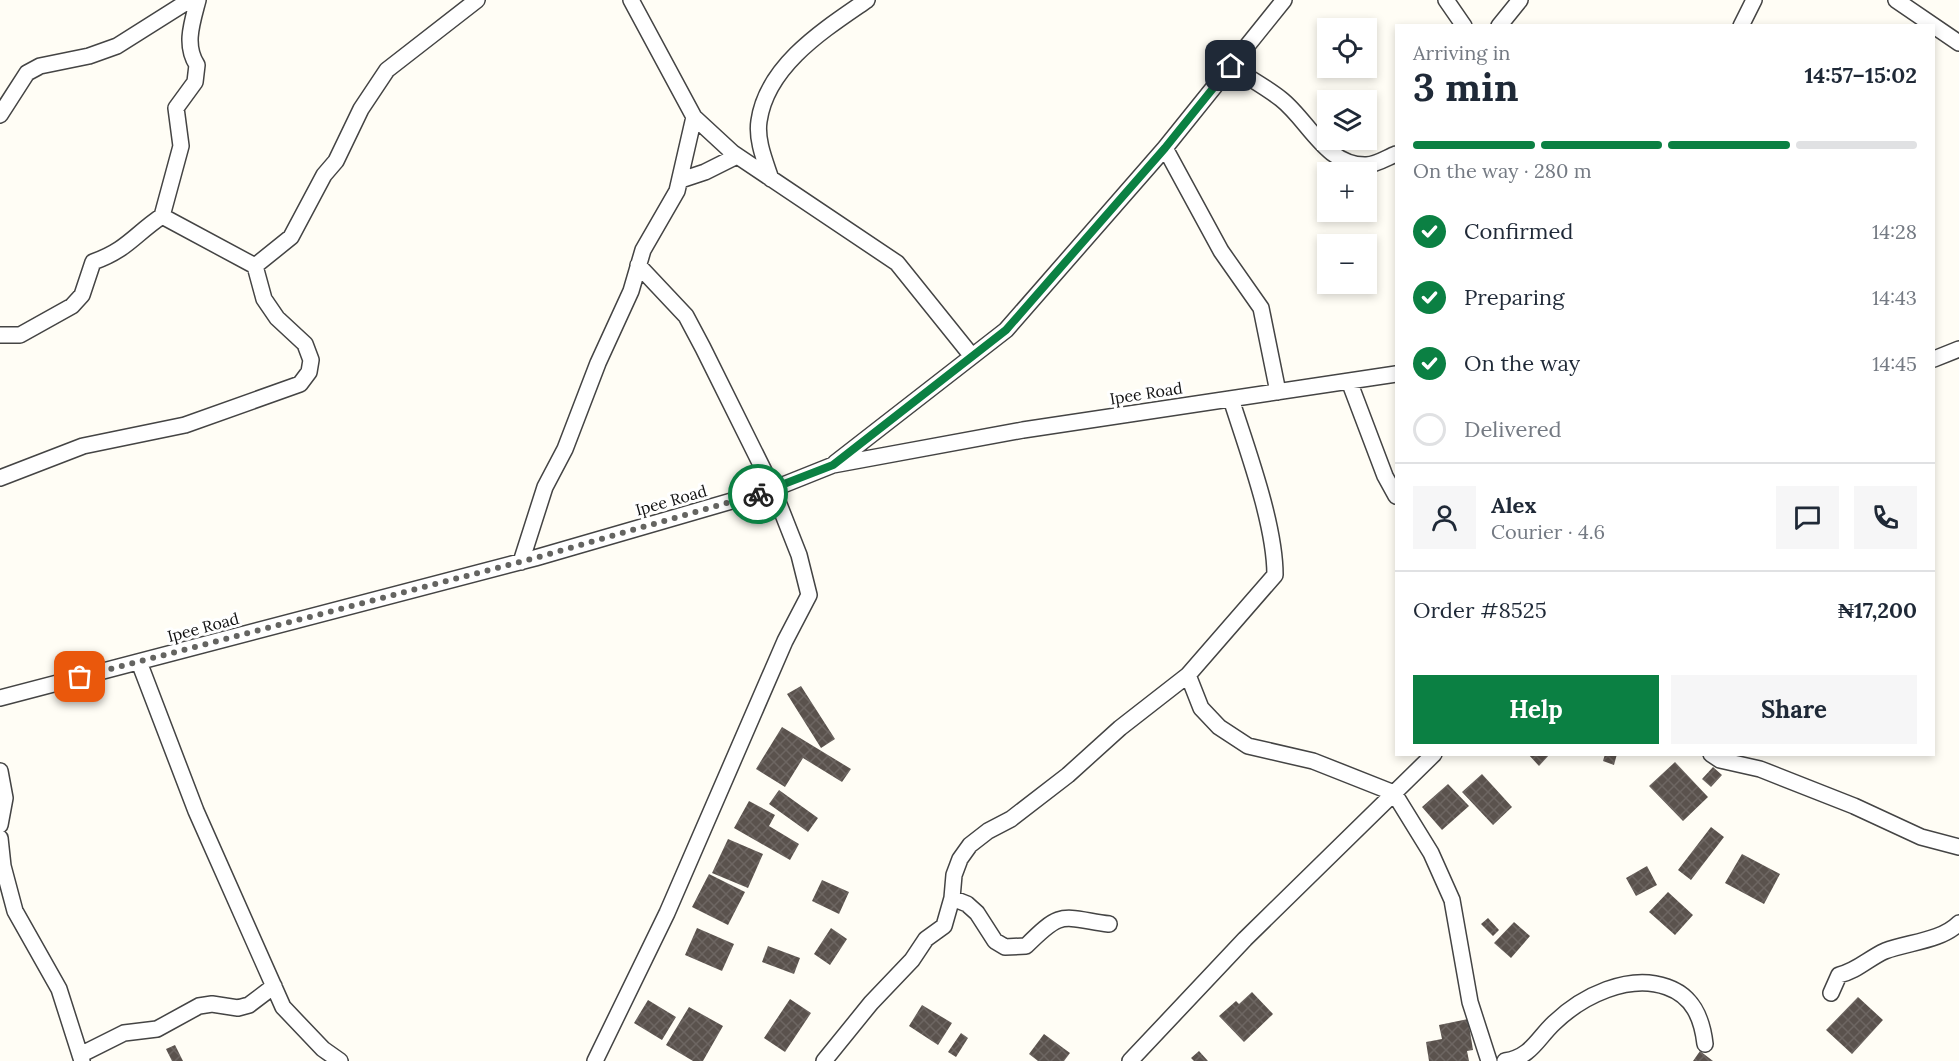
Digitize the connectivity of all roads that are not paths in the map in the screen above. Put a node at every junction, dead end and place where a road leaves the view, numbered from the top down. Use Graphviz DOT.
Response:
graph roads {
  1 [pos="190,0"];
  2 [pos="198,0"];
  3 [pos="477,0"];
  4 [pos="631,0"];
  5 [pos="867,0"];
  6 [pos="1284,0"];
  7 [pos="1446,0"];
  8 [pos="1520,0"];
  9 [pos="1754,0"];
  10 [pos="1896,0"];
  11 [pos="1463,24"];
  12 [pos="1501,24"];
  13 [pos="1742,24"];
  14 [pos="1931,24"];
  15 [pos="1935,27"];
  16 [pos="1959,43"];
  17 [pos="1231,66"];
  18 [pos="0,116"];
  19 [pos="694,117"];
  20 [pos="1165,148"];
  21 [pos="1395,154"];
  22 [pos="737,156"];
  23 [pos="771,179"];
  24 [pos="681,180"];
  25 [pos="162,216"];
  26 [pos="255,266"];
  27 [pos="638,266"];
  28 [pos="0,335"];
  29 [pos="1959,349"];
  30 [pos="971,355"];
  31 [pos="1935,359"];
  32 [pos="1395,374"];
  33 [pos="1349,381"];
  34 [pos="1278,392"];
  35 [pos="1231,399"];
  36 [pos="833,465"];
  37 [pos="0,478"];
  38 [pos="773,489"];
  39 [pos="1395,494"];
  40 [pos="520,562"];
  41 [pos="140,662"];
  42 [pos="1188,675"];
  43 [pos="0,698"];
  44 [pos="1432,756"];
  45 [pos="1714,756"];
  46 [pos="0,771"];
  47 [pos="1394,793"];
  48 [pos="0,825"];
  49 [pos="0,838"];
  50 [pos="1959,847"];
  51 [pos="952,898"];
  52 [pos="1959,923"];
  53 [pos="1109,924"];
  54 [pos="274,986"];
  55 [pos="1832,993"];
  56 [pos="1705,1044"];
  57 [pos="81,1058"];
  58 [pos="1496,1060"];
  59 [pos="340,1061"];
  60 [pos="595,1061"];
  61 [pos="824,1061"];
  62 [pos="1130,1061"];
  1 -- 18 [label="street"];
  2 -- 25 [label="street"];
  3 -- 26 [label="street"];
  4 -- 19 [label="street"];
  5 -- 23 [label="street"];
  6 -- 17 [label="street"];
  7 -- 11 [label="street"];
  8 -- 12 [label="street"];
  9 -- 13 [label="street"];
  10 -- 14 [label="street"];
  15 -- 16 [label="street"];
  17 -- 20 [label="street"];
  17 -- 21 [label="street"];
  19 -- 22 [label="street"];
  19 -- 24 [label="street"];
  20 -- 30 [label="street"];
  20 -- 34 [label="street"];
  22 -- 23 [label="street"];
  22 -- 24 [label="street"];
  23 -- 30 [label="street"];
  24 -- 27 [label="street"];
  25 -- 26 [label="street"];
  25 -- 28 [label="street"];
  26 -- 37 [label="street"];
  27 -- 38 [label="street"];
  27 -- 40 [label="street"];
  29 -- 31 [label="street"];
  30 -- 36 [label="street"];
  32 -- 33 [label="street, Ipee Road"];
  33 -- 34 [label="street, Ipee Road"];
  33 -- 39 [label="street"];
  34 -- 35 [label="street, Ipee Road"];
  35 -- 36 [label="street, Ipee Road"];
  35 -- 42 [label="street"];
  36 -- 38 [label="street, Ipee Road"];
  38 -- 40 [label="street, Ipee Road"];
  38 -- 60 [label="street"];
  40 -- 41 [label="street, Ipee Road"];
  41 -- 43 [label="street, Ipee Road"];
  41 -- 54 [label="street"];
  42 -- 47 [label="street"];
  42 -- 51 [label="street"];
  44 -- 47 [label="street"];
  45 -- 50 [label="street"];
  46 -- 48 [label="street"];
  47 -- 58 [label="street"];
  47 -- 62 [label="street"];
  49 -- 57 [label="street"];
  51 -- 53 [label="street"];
  51 -- 61 [label="street"];
  52 -- 55 [label="street"];
  54 -- 57 [label="street"];
  54 -- 59 [label="street"];
  56 -- 58 [label="street"];
}
